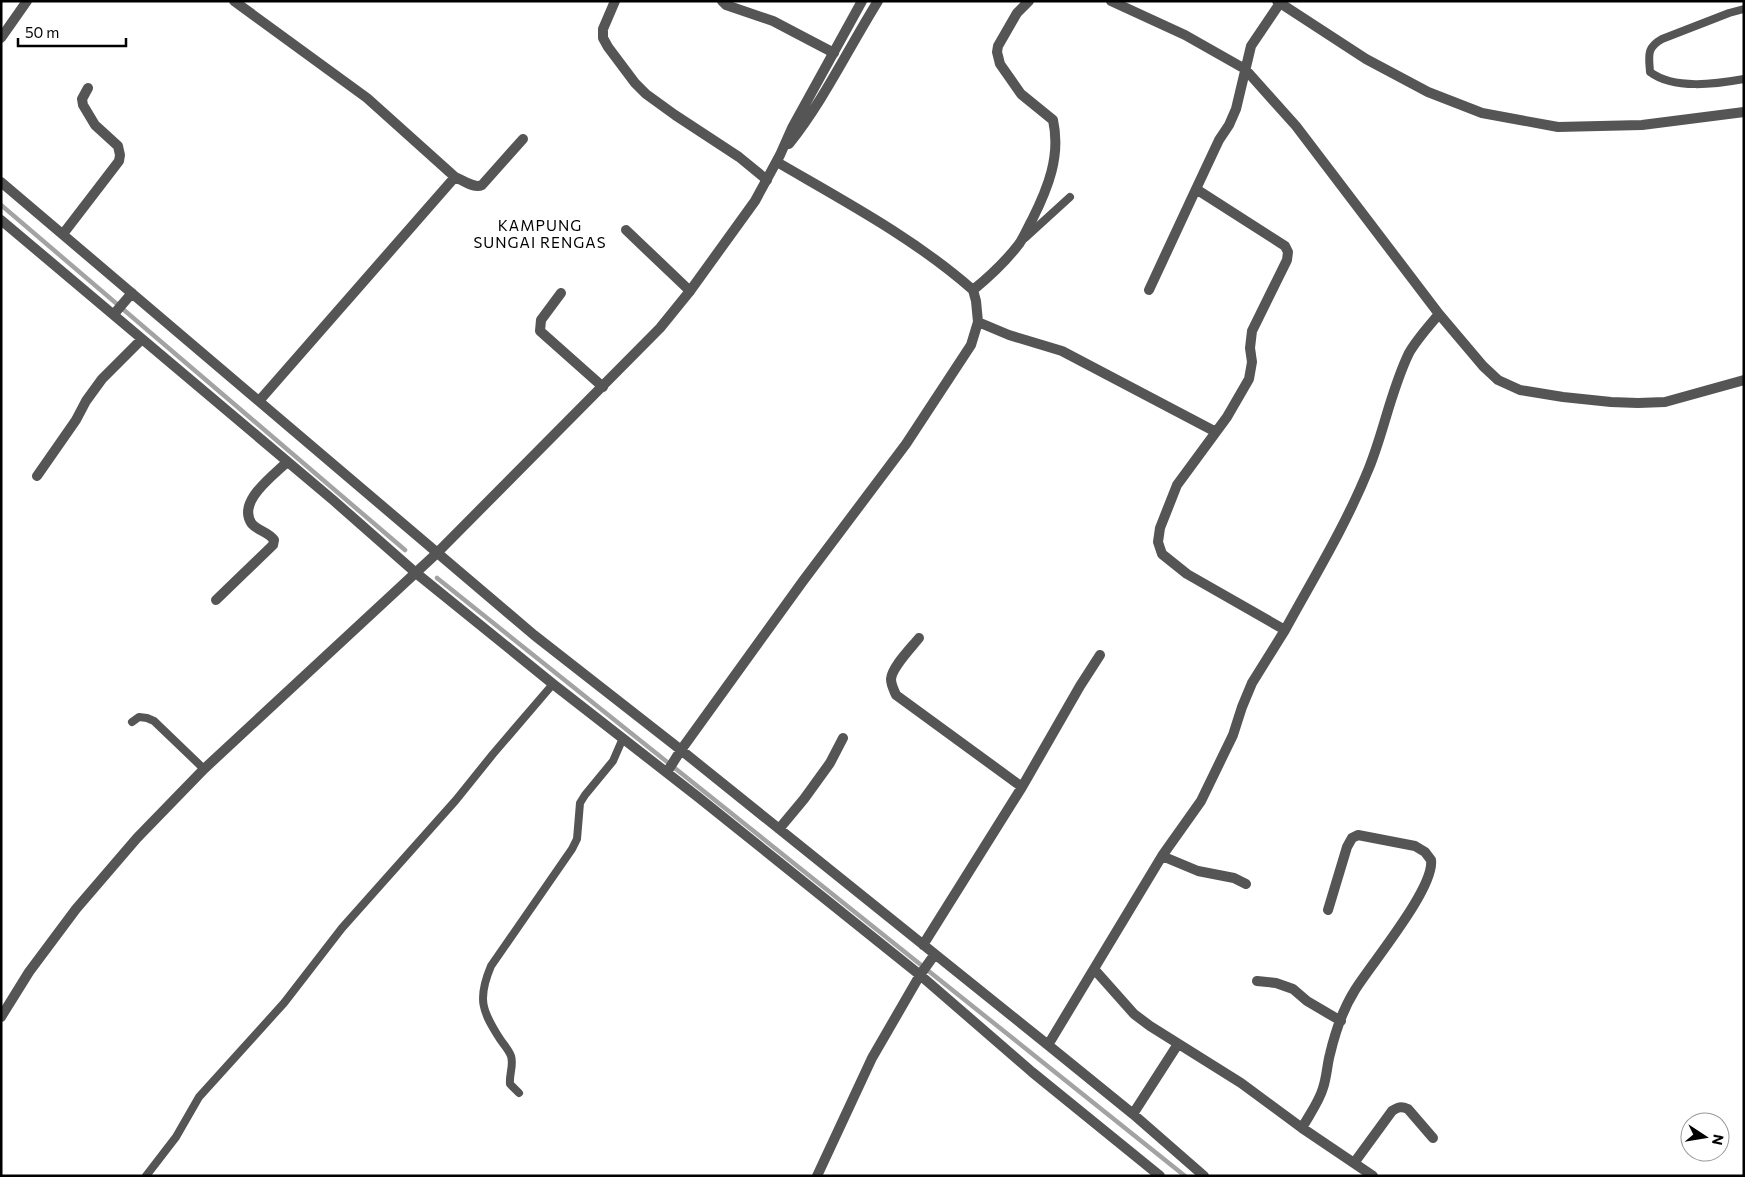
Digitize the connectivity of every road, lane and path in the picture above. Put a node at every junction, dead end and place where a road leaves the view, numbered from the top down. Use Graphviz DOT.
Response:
graph roads {
  1 [pos="27,1"];
  2 [pos="234,1"];
  3 [pos="616,1"];
  4 [pos="722,1"];
  5 [pos="862,1"];
  6 [pos="878,1"];
  7 [pos="1029,1"];
  8 [pos="1111,1"];
  9 [pos="1278,2"];
  10 [pos="1744,9"];
  11 [pos="1,38"];
  12 [pos="834,53"];
  13 [pos="1245,69"];
  14 [pos="1744,79"];
  15 [pos="88,88"];
  16 [pos="1744,112"];
  17 [pos="523,139"];
  18 [pos="779,159"];
  19 [pos="455,177"];
  20 [pos="767,180"];
  21 [pos="1,182"];
  22 [pos="1196,189"];
  23 [pos="1070,196"];
  24 [pos="1,220"];
  25 [pos="626,230"];
  26 [pos="63,234"];
  27 [pos="1020,243"];
  28 [pos="973,290"];
  29 [pos="1149,290"];
  30 [pos="690,291"];
  31 [pos="561,293"];
  32 [pos="131,295"];
  33 [pos="115,313"];
  34 [pos="1439,314"];
  35 [pos="978,322"];
  36 [pos="142,339"];
  37 [pos="1744,380"];
  38 [pos="603,387"];
  39 [pos="259,401"];
  40 [pos="1216,432"];
  41 [pos="287,462"];
  42 [pos="37,476"];
  43 [pos="437,553"];
  44 [pos="416,572"];
  45 [pos="216,600"];
  46 [pos="1285,630"];
  47 [pos="919,638"];
  48 [pos="1100,655"];
  49 [pos="554,684"];
  50 [pos="132,722"];
  51 [pos="623,738"];
  52 [pos="843,738"];
  53 [pos="679,754"];
  54 [pos="204,769"];
  55 [pos="668,770"];
  56 [pos="1022,787"];
  57 [pos="779,829"];
  58 [pos="1162,856"];
  59 [pos="1246,884"];
  60 [pos="1328,910"];
  61 [pos="923,945"];
  62 [pos="933,958"];
  63 [pos="1094,969"];
  64 [pos="922,972"];
  65 [pos="1257,981"];
  66 [pos="1,1017"];
  67 [pos="1341,1021"];
  68 [pos="1178,1044"];
  69 [pos="1048,1045"];
  70 [pos="519,1093"];
  71 [pos="1133,1114"];
  72 [pos="1302,1128"];
  73 [pos="1433,1138"];
  74 [pos="1354,1163"];
  75 [pos="146,1176"];
  76 [pos="817,1176"];
  77 [pos="1160,1176"];
  78 [pos="1204,1176"];
  79 [pos="1373,1176"];
  1 -- 11 [label="street"];
  2 -- 19 [label="street"];
  3 -- 20 [label="street"];
  4 -- 12 [label="street"];
  5 -- 12 [label="street"];
  6 -- 18 [label="street"];
  7 -- 27 [label="street"];
  8 -- 13 [label="street"];
  9 -- 13 [label="street"];
  9 -- 16 [label="street"];
  10 -- 14 [label="lane"];
  12 -- 18 [label="street"];
  13 -- 22 [label="street"];
  13 -- 34 [label="street"];
  15 -- 26 [label="street"];
  17 -- 19 [label="street"];
  18 -- 20 [label="street"];
  18 -- 28 [label="street"];
  19 -- 39 [label="street"];
  20 -- 30 [label="street"];
  21 -- 26 [label="street"];
  22 -- 29 [label="street"];
  22 -- 40 [label="street"];
  23 -- 27 [label="lane"];
  24 -- 33 [label="street"];
  25 -- 30 [label="street"];
  26 -- 32 [label="street"];
  27 -- 28 [label="street"];
  28 -- 35 [label="street"];
  30 -- 38 [label="street"];
  31 -- 38 [label="street"];
  32 -- 33 [label="street"];
  32 -- 39 [label="street"];
  33 -- 36 [label="street"];
  34 -- 37 [label="street"];
  34 -- 46 [label="street"];
  35 -- 40 [label="street"];
  35 -- 53 [label="street"];
  36 -- 41 [label="street"];
  36 -- 42 [label="street"];
  38 -- 43 [label="street"];
  39 -- 43 [label="street"];
  40 -- 46 [label="street"];
  41 -- 44 [label="street"];
  41 -- 45 [label="street"];
  43 -- 44 [label="street"];
  43 -- 53 [label="street"];
  44 -- 49 [label="street"];
  44 -- 54 [label="street"];
  46 -- 58 [label="street"];
  47 -- 56 [label="street"];
  48 -- 56 [label="street"];
  49 -- 51 [label="street"];
  49 -- 75 [label="lane"];
  50 -- 54 [label="lane"];
  51 -- 55 [label="street"];
  51 -- 70 [label="lane"];
  52 -- 57 [label="street"];
  53 -- 55 [label="street"];
  53 -- 57 [label="street"];
  54 -- 66 [label="street"];
  55 -- 64 [label="street"];
  56 -- 61 [label="street"];
  57 -- 61 [label="street"];
  58 -- 59 [label="street"];
  58 -- 63 [label="street"];
  60 -- 67 [label="street"];
  61 -- 62 [label="street"];
  62 -- 64 [label="street"];
  62 -- 69 [label="street"];
  63 -- 68 [label="street"];
  63 -- 69 [label="street"];
  64 -- 76 [label="street"];
  64 -- 77 [label="street"];
  65 -- 67 [label="street"];
  67 -- 72 [label="street"];
  68 -- 71 [label="street"];
  68 -- 72 [label="street"];
  69 -- 71 [label="street"];
  71 -- 78 [label="street"];
  72 -- 74 [label="street"];
  73 -- 74 [label="street"];
  74 -- 79 [label="street"];
}
